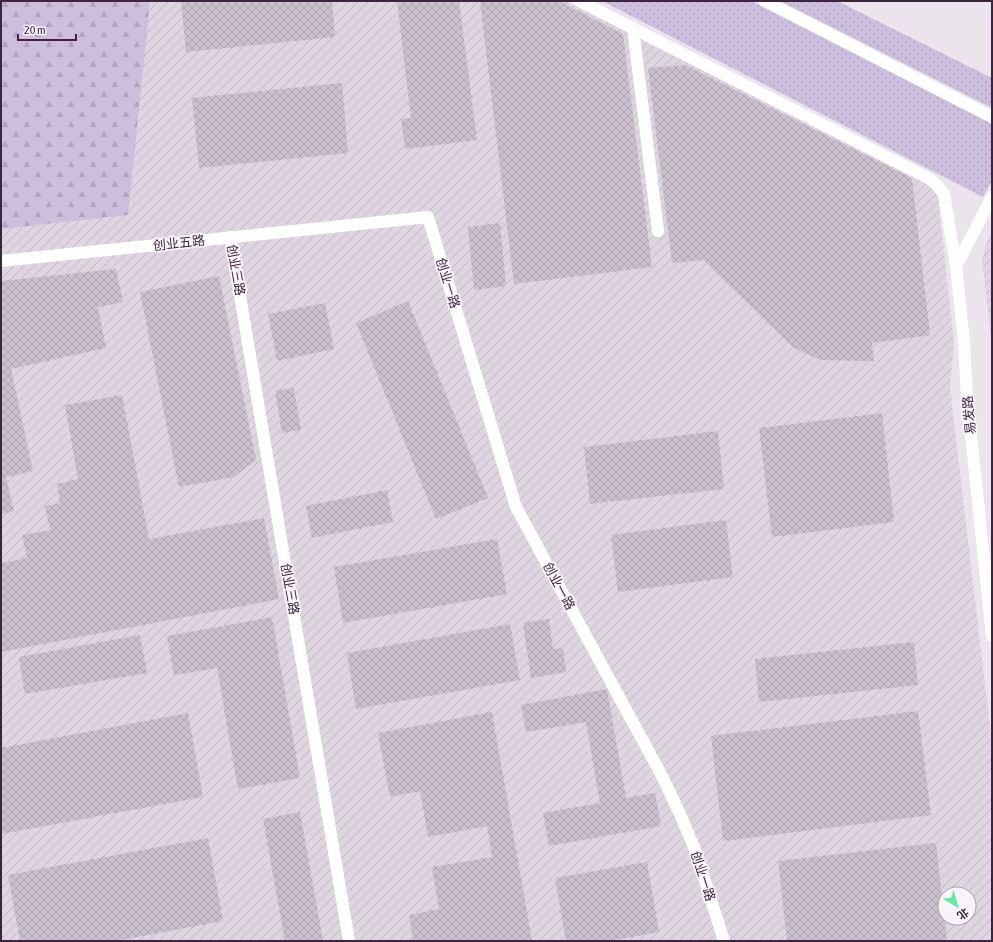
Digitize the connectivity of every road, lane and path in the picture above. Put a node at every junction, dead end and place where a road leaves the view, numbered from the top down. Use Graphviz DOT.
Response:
graph roads {
  1 [pos="579,1"];
  2 [pos="765,1"];
  3 [pos="633,28"];
  4 [pos="992,117"];
  5 [pos="992,196"];
  6 [pos="428,217"];
  7 [pos="658,231"];
  8 [pos="230,237"];
  9 [pos="1,261"];
  10 [pos="956,266"];
  11 [pos="992,636"];
  12 [pos="349,941"];
  13 [pos="724,941"];
  1 -- 3 [label="street"];
  2 -- 4 [label="street"];
  3 -- 7 [label="street"];
  3 -- 10 [label="street, 易发路"];
  5 -- 10 [label="street"];
  6 -- 8 [label="street, 创业五路"];
  6 -- 13 [label="street, 创业一路"];
  8 -- 9 [label="street, 创业五路"];
  8 -- 12 [label="street, 创业三路"];
  10 -- 11 [label="street, 易发路"];
}
